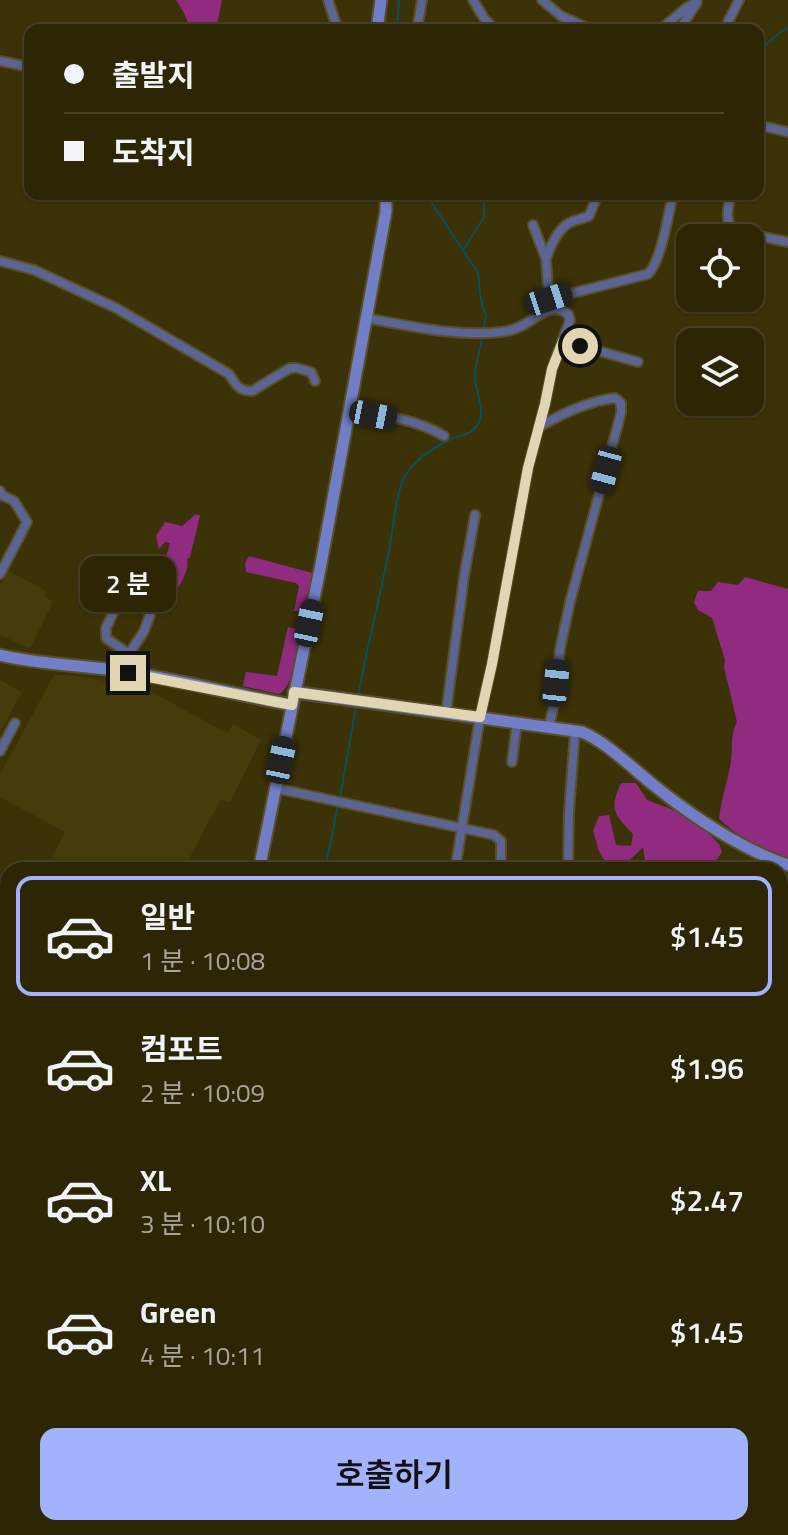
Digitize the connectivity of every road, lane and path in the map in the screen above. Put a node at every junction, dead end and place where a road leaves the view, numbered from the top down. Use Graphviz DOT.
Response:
graph roads {
  1 [pos="328,0"];
  2 [pos="381,0"];
  3 [pos="422,0"];
  4 [pos="473,0"];
  5 [pos="542,0"];
  6 [pos="739,0"];
  7 [pos="698,1"];
  8 [pos="336,24"];
  9 [pos="378,24"];
  10 [pos="418,24"];
  11 [pos="490,24"];
  12 [pos="579,24"];
  13 [pos="667,24"];
  14 [pos="683,24"];
  15 [pos="727,24"];
  16 [pos="0,61"];
  17 [pos="24,66"];
  18 [pos="764,126"];
  19 [pos="788,132"];
  20 [pos="386,200"];
  21 [pos="596,200"];
  22 [pos="672,200"];
  23 [pos="730,200"];
  24 [pos="533,225"];
  25 [pos="788,242"];
  26 [pos="546,259"];
  27 [pos="0,261"];
  28 [pos="549,299"];
  29 [pos="547,309"];
  30 [pos="366,318"];
  31 [pos="563,341"];
  32 [pos="638,362"];
  33 [pos="315,381"];
  34 [pos="350,411"];
  35 [pos="539,427"];
  36 [pos="444,436"];
  37 [pos="0,491"];
  38 [pos="475,515"];
  39 [pos="0,574"];
  40 [pos="154,604"];
  41 [pos="113,613"];
  42 [pos="129,654"];
  43 [pos="0,655"];
  44 [pos="128,673"];
  45 [pos="294,692"];
  46 [pos="292,705"];
  47 [pos="446,713"];
  48 [pos="480,717"];
  49 [pos="517,722"];
  50 [pos="15,723"];
  51 [pos="549,726"];
  52 [pos="575,731"];
  53 [pos="0,751"];
  54 [pos="512,762"];
  55 [pos="275,788"];
  56 [pos="462,828"];
  57 [pos="261,862"];
  58 [pos="456,862"];
  59 [pos="501,862"];
  60 [pos="568,862"];
  61 [pos="780,862"];
  1 -- 8 [label="street"];
  2 -- 9 [label="street"];
  3 -- 10 [label="street"];
  4 -- 11 [label="street"];
  5 -- 12 [label="street"];
  6 -- 15 [label="street"];
  7 -- 13 [label="street"];
  7 -- 14 [label="street"];
  16 -- 17 [label="street"];
  18 -- 19 [label="street"];
  20 -- 30 [label="street"];
  21 -- 26 [label="street"];
  22 -- 28 [label="street"];
  23 -- 25 [label="street"];
  24 -- 26 [label="street"];
  26 -- 28 [label="street"];
  27 -- 33 [label="street"];
  28 -- 29 [label="street"];
  29 -- 30 [label="street"];
  29 -- 31 [label="street"];
  30 -- 34 [label="street"];
  31 -- 32 [label="street"];
  31 -- 35 [label="street"];
  34 -- 36 [label="street"];
  34 -- 45 [label="street"];
  35 -- 48 [label="street"];
  35 -- 51 [label="street"];
  37 -- 39 [label="street"];
  38 -- 47 [label="street"];
  40 -- 42 [label="street"];
  41 -- 42 [label="street"];
  42 -- 44 [label="street"];
  43 -- 44 [label="street"];
  44 -- 46 [label="street"];
  45 -- 46 [label="street"];
  45 -- 47 [label="street"];
  46 -- 55 [label="street"];
  47 -- 48 [label="street"];
  48 -- 49 [label="street"];
  48 -- 56 [label="street"];
  49 -- 51 [label="street"];
  49 -- 54 [label="street"];
  50 -- 53 [label="street"];
  51 -- 52 [label="street"];
  52 -- 60 [label="street"];
  52 -- 61 [label="street"];
  55 -- 56 [label="street"];
  55 -- 57 [label="street"];
  56 -- 58 [label="street"];
  56 -- 59 [label="street"];
}
